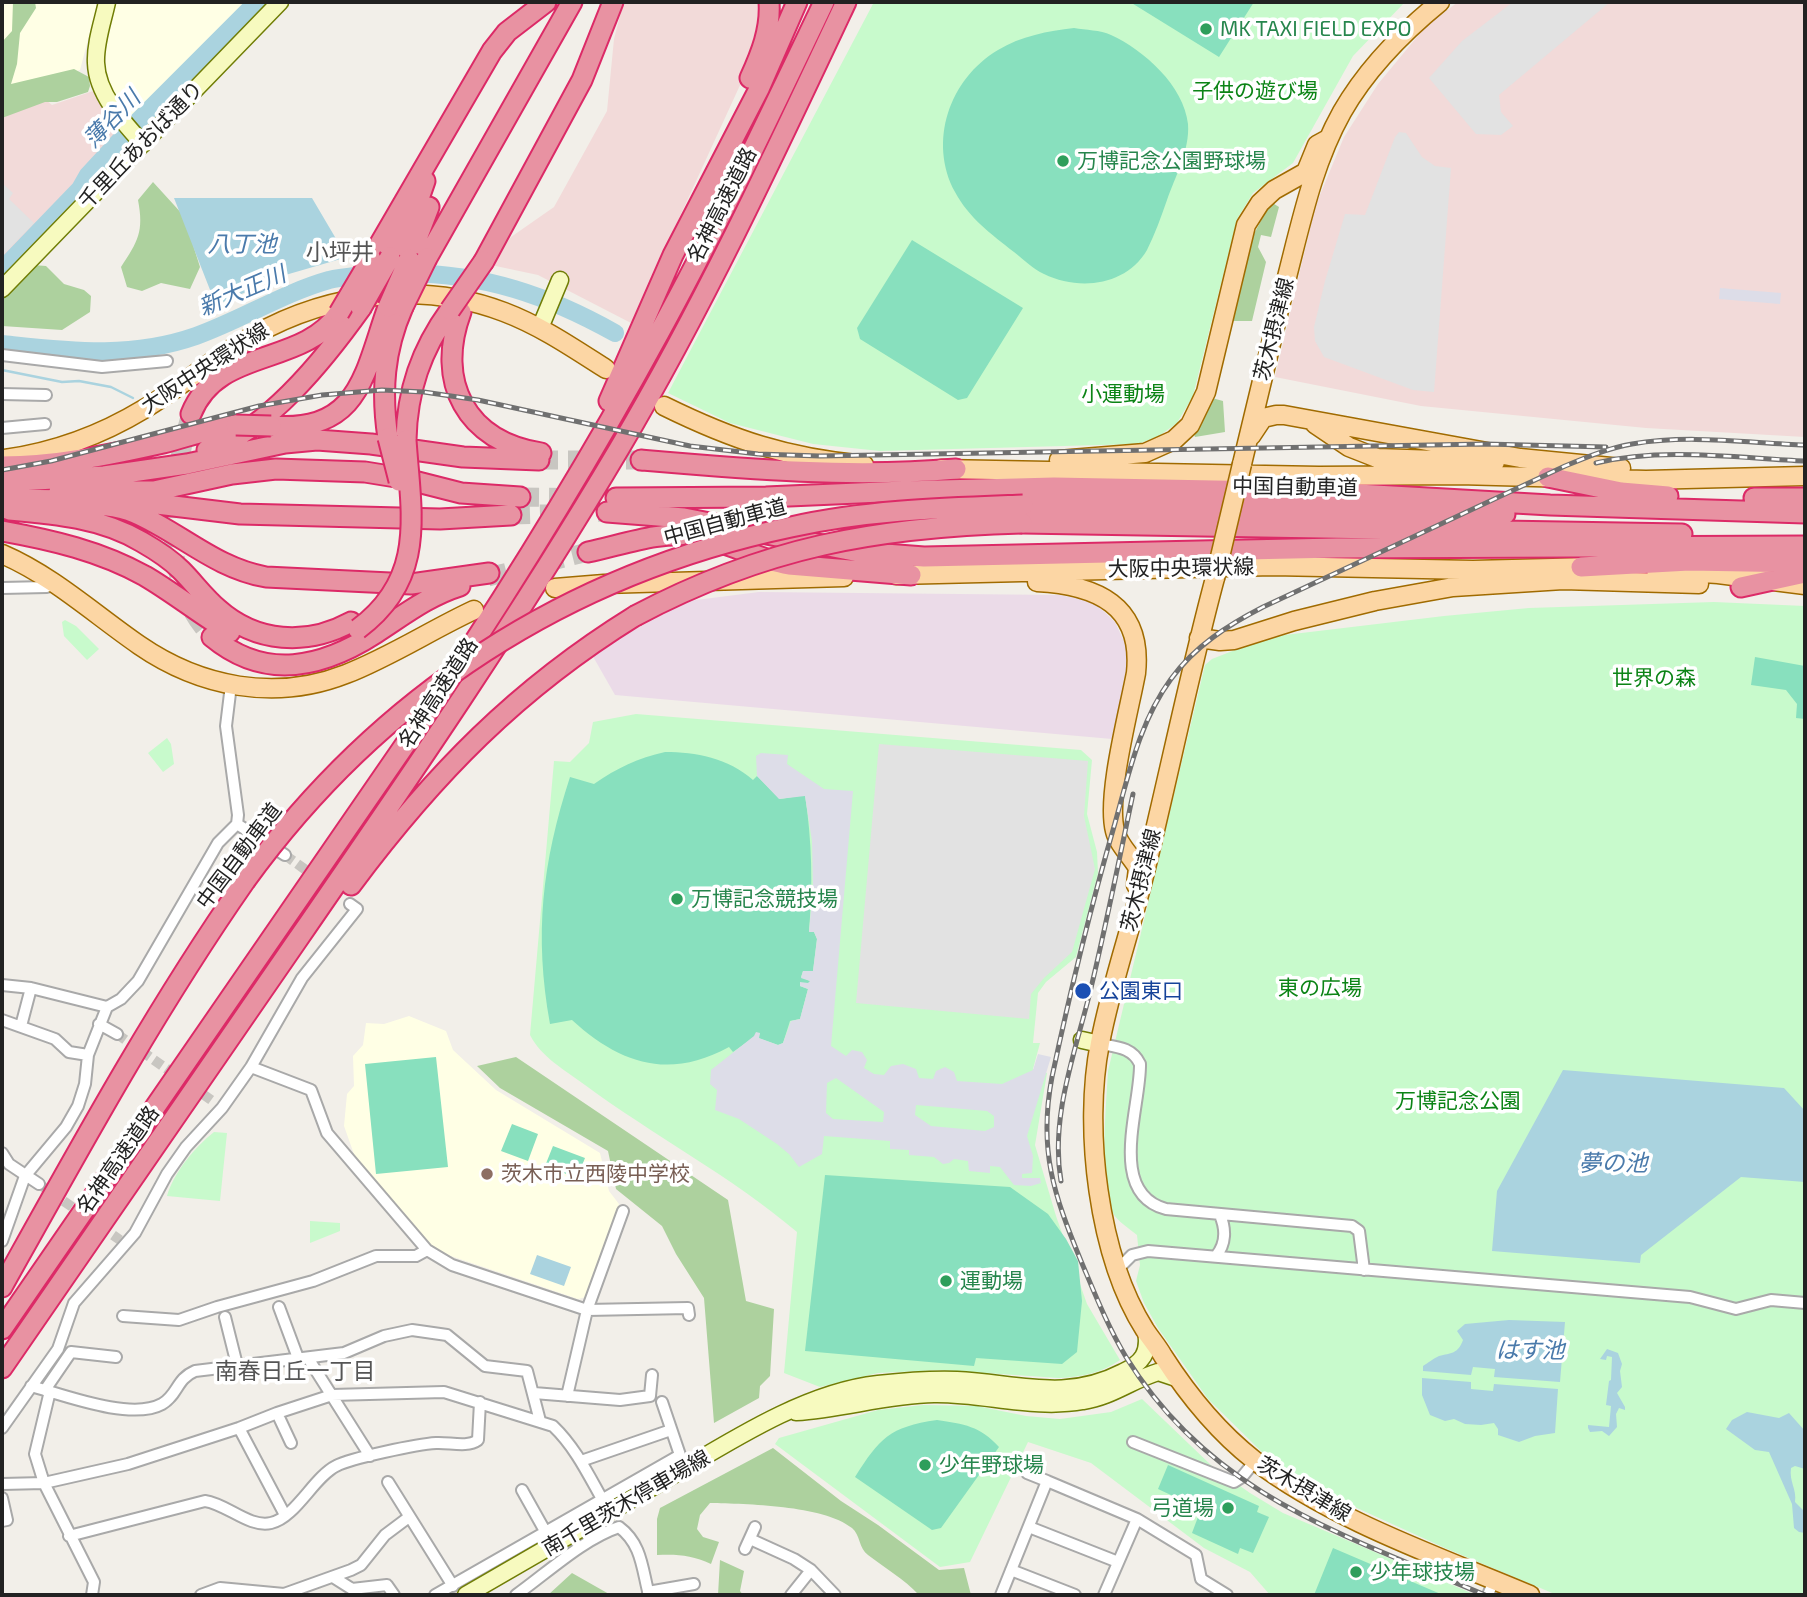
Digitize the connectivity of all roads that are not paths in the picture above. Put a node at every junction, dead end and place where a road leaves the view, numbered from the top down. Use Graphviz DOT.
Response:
graph roads {
  1 [pos="107,2"];
  2 [pos="281,2"];
  3 [pos="534,2"];
  4 [pos="546,2"];
  5 [pos="572,2"];
  6 [pos="615,2"];
  7 [pos="769,2"];
  8 [pos="797,2"];
  9 [pos="824,2"];
  10 [pos="846,2"];
  11 [pos="855,2"];
  12 [pos="1440,2"];
  13 [pos="520,22"];
  14 [pos="797,106"];
  15 [pos="135,134"];
  16 [pos="1328,139"];
  17 [pos="438,144"];
  18 [pos="694,211"];
  19 [pos="399,258"];
  20 [pos="558,285"];
  21 [pos="2,289"];
  22 [pos="395,307"];
  23 [pos="455,311"];
  24 [pos="540,327"];
  25 [pos="2,355"];
  26 [pos="167,360"];
  27 [pos="606,369"];
  28 [pos="2,394"];
  29 [pos="46,395"];
  30 [pos="664,406"];
  31 [pos="191,414"];
  32 [pos="1303,419"];
  33 [pos="45,424"];
  34 [pos="2,428"];
  35 [pos="397,439"];
  36 [pos="1247,441"];
  37 [pos="2,460"];
  38 [pos="641,460"];
  39 [pos="2,466"];
  40 [pos="956,469"];
  41 [pos="986,469"];
  42 [pos="104,476"];
  43 [pos="1805,476"];
  44 [pos="1548,477"];
  45 [pos="1741,479"];
  46 [pos="2,482"];
  47 [pos="572,485"];
  48 [pos="2,489"];
  49 [pos="1805,498"];
  50 [pos="2,500"];
  51 [pos="2,509"];
  52 [pos="1805,513"];
  53 [pos="1022,514"];
  54 [pos="1805,519"];
  55 [pos="2,531"];
  56 [pos="1805,536"];
  57 [pos="1805,546"];
  58 [pos="588,552"];
  59 [pos="2,554"];
  60 [pos="1805,563"];
  61 [pos="1581,567"];
  62 [pos="1805,573"];
  63 [pos="949,574"];
  64 [pos="911,575"];
  65 [pos="1767,579"];
  66 [pos="52,581"];
  67 [pos="1805,584"];
  68 [pos="1741,587"];
  69 [pos="2,588"];
  70 [pos="555,588"];
  71 [pos="1805,590"];
  72 [pos="474,610"];
  73 [pos="354,625"];
  74 [pos="212,637"];
  75 [pos="1199,638"];
  76 [pos="231,685"];
  77 [pos="237,824"];
  78 [pos="285,855"];
  79 [pos="350,904"];
  80 [pos="1133,910"];
  81 [pos="2,985"];
  82 [pos="31,988"];
  83 [pos="107,1007"];
  84 [pos="2,1020"];
  85 [pos="99,1024"];
  86 [pos="21,1026"];
  87 [pos="117,1034"];
  88 [pos="1091,1042"];
  89 [pos="88,1055"];
  90 [pos="251,1067"];
  91 [pos="2,1153"];
  92 [pos="26,1176"];
  93 [pos="39,1184"];
  94 [pos="623,1211"];
  95 [pos="1220,1215"];
  96 [pos="2,1241"];
  97 [pos="428,1250"];
  98 [pos="1216,1256"];
  99 [pos="1118,1269"];
  100 [pos="1364,1270"];
  101 [pos="2,1287"];
  102 [pos="1805,1303"];
  103 [pos="279,1307"];
  104 [pos="587,1310"];
  105 [pos="689,1315"];
  106 [pos="123,1316"];
  107 [pos="225,1317"];
  108 [pos="34,1321"];
  109 [pos="2,1329"];
  110 [pos="1146,1331"];
  111 [pos="116,1357"];
  112 [pos="303,1358"];
  113 [pos="237,1365"];
  114 [pos="2,1368"];
  115 [pos="652,1375"];
  116 [pos="1176,1378"];
  117 [pos="31,1386"];
  118 [pos="48,1391"];
  119 [pos="534,1393"];
  120 [pos="332,1395"];
  121 [pos="567,1396"];
  122 [pos="480,1402"];
  123 [pos="662,1402"];
  124 [pos="277,1413"];
  125 [pos="787,1413"];
  126 [pos="540,1421"];
  127 [pos="2,1428"];
  128 [pos="239,1428"];
  129 [pos="671,1430"];
  130 [pos="1133,1442"];
  131 [pos="291,1443"];
  132 [pos="370,1456"];
  133 [pos="581,1461"];
  134 [pos="1255,1461"];
  135 [pos="1027,1473"];
  136 [pos="1047,1481"];
  137 [pos="387,1482"];
  138 [pos="44,1483"];
  139 [pos="2,1484"];
  140 [pos="522,1490"];
  141 [pos="2,1498"];
  142 [pos="602,1499"];
  143 [pos="285,1515"];
  144 [pos="409,1517"];
  145 [pos="1137,1519"];
  146 [pos="2,1521"];
  147 [pos="755,1527"];
  148 [pos="1029,1527"];
  149 [pos="545,1531"];
  150 [pos="572,1534"];
  151 [pos="69,1536"];
  152 [pos="1118,1562"];
  153 [pos="811,1570"];
  154 [pos="1011,1570"];
  155 [pos="333,1577"];
  156 [pos="694,1584"];
  157 [pos="1491,1588"];
  158 [pos="459,1590"];
  159 [pos="247,1592"];
  160 [pos="649,1594"];
  161 [pos="92,1595"];
  162 [pos="201,1595"];
  163 [pos="394,1595"];
  164 [pos="435,1595"];
  165 [pos="516,1595"];
  166 [pos="791,1595"];
  167 [pos="835,1595"];
  168 [pos="1001,1595"];
  169 [pos="1075,1595"];
  170 [pos="1104,1595"];
  171 [pos="1227,1595"];
  172 [pos="1530,1595"];
  1 -- 15 [label="main road"];
  2 -- 15 [label="main road, 千里丘あおば通り"];
  3 -- 13 [label="highway"];
  4 -- 13 [label="highway"];
  5 -- 19 [label="highway"];
  6 -- 23 [label="highway, bridge"];
  7 -- 18 [label="highway"];
  8 -- 18 [label="highway"];
  9 -- 47 [label="highway, 名神高速道路"];
  10 -- 14 [label="highway, 名神高速道路"];
  11 -- 14 [label="highway"];
  12 -- 16 [label="main road, 茨木摂津線"];
  13 -- 17 [label="highway"];
  14 -- 108 [label="highway, 名神高速道路"];
  15 -- 21 [label="main road, 千里丘あおば通り"];
  16 -- 36 [label="main road, 茨木摂津線"];
  16 -- 41 [label="main road"];
  17 -- 19 [label="highway"];
  17 -- 19 [label="highway"];
  18 -- 47 [label="highway"];
  19 -- 22 [label="highway, bridge"];
  19 -- 31 [label="highway, bridge"];
  19 -- 42 [label="highway, bridge"];
  20 -- 24 [label="main road"];
  22 -- 35 [label="highway"];
  22 -- 39 [label="highway, bridge"];
  23 -- 35 [label="highway"];
  23 -- 42 [label="highway"];
  24 -- 27 [label="main road, 大阪中央環状線"];
  24 -- 37 [label="main road, 大阪中央環状線"];
  25 -- 26 [label="street"];
  28 -- 29 [label="street"];
  30 -- 40 [label="main road"];
  32 -- 36 [label="main road"];
  32 -- 44 [label="main road"];
  32 -- 45 [label="main road"];
  33 -- 34 [label="street"];
  35 -- 73 [label="highway, bridge"];
  36 -- 75 [label="main road, 茨木摂津線, bridge"];
  38 -- 40 [label="highway"];
  40 -- 41 [label="main road"];
  41 -- 44 [label="main road"];
  42 -- 46 [label="highway"];
  43 -- 45 [label="main road"];
  44 -- 45 [label="main road"];
  44 -- 49 [label="highway"];
  47 -- 109 [label="highway, 名神高速道路"];
  48 -- 50 [label="highway"];
  50 -- 74 [label="highway"];
  51 -- 73 [label="highway"];
  52 -- 57 [label="highway"];
  53 -- 54 [label="highway, 中国自動車道"];
  53 -- 56 [label="highway, 中国自動車道"];
  53 -- 101 [label="highway, 中国自動車道, bridge"];
  53 -- 108 [label="highway, 中国自動車道, bridge"];
  55 -- 73 [label="highway"];
  58 -- 64 [label="highway"];
  59 -- 66 [label="main road"];
  60 -- 61 [label="highway"];
  61 -- 63 [label="main road, 大阪中央環状線"];
  61 -- 65 [label="main road, 大阪中央環状線"];
  62 -- 65 [label="highway"];
  63 -- 64 [label="main road, 大阪中央環状線"];
  63 -- 80 [label="main road"];
  64 -- 70 [label="main road, 大阪中央環状線"];
  65 -- 67 [label="main road, 大阪中央環状線"];
  65 -- 68 [label="highway"];
  66 -- 69 [label="street"];
  66 -- 76 [label="main road"];
  68 -- 71 [label="main road"];
  68 -- 75 [label="main road"];
  72 -- 76 [label="main road"];
  75 -- 80 [label="main road, 茨木摂津線"];
  76 -- 77 [label="street"];
  77 -- 78 [label="street"];
  77 -- 83 [label="street"];
  79 -- 90 [label="street"];
  80 -- 88 [label="main road, 茨木摂津線"];
  81 -- 82 [label="street"];
  82 -- 83 [label="street"];
  82 -- 86 [label="street"];
  83 -- 85 [label="street"];
  84 -- 86 [label="street"];
  85 -- 87 [label="street"];
  85 -- 89 [label="street"];
  86 -- 89 [label="street"];
  88 -- 95 [label="street"];
  88 -- 99 [label="main road, 茨木摂津線"];
  89 -- 92 [label="street"];
  90 -- 97 [label="street"];
  90 -- 117 [label="street"];
  91 -- 92 [label="street"];
  92 -- 93 [label="street"];
  92 -- 96 [label="street"];
  94 -- 104 [label="street"];
  95 -- 98 [label="street"];
  95 -- 100 [label="street"];
  97 -- 104 [label="street"];
  97 -- 106 [label="street"];
  98 -- 99 [label="street"];
  98 -- 100 [label="street"];
  99 -- 110 [label="main road, 茨木摂津線"];
  100 -- 102 [label="street"];
  103 -- 112 [label="street"];
  104 -- 105 [label="street"];
  104 -- 121 [label="street"];
  107 -- 113 [label="street"];
  108 -- 114 [label="highway, 名神高速道路"];
  110 -- 116 [label="main road, 茨木摂津線"];
  110 -- 125 [label="main road, 南千里茨木停車場線"];
  111 -- 118 [label="street"];
  112 -- 113 [label="street"];
  112 -- 119 [label="street"];
  112 -- 120 [label="street"];
  113 -- 118 [label="street"];
  115 -- 121 [label="street"];
  116 -- 125 [label="main road, 南千里茨木停車場線"];
  116 -- 134 [label="main road, 茨木摂津線"];
  117 -- 118 [label="street"];
  117 -- 127 [label="street"];
  118 -- 138 [label="street"];
  119 -- 121 [label="street"];
  119 -- 126 [label="street"];
  120 -- 122 [label="street"];
  120 -- 124 [label="street"];
  120 -- 132 [label="street"];
  122 -- 126 [label="street"];
  122 -- 132 [label="street"];
  123 -- 129 [label="street"];
  124 -- 128 [label="street"];
  124 -- 131 [label="street"];
  125 -- 150 [label="main road, 南千里茨木停車場線"];
  126 -- 133 [label="street"];
  128 -- 138 [label="street"];
  128 -- 143 [label="street"];
  129 -- 133 [label="street"];
  129 -- 142 [label="street"];
  130 -- 134 [label="street"];
  132 -- 143 [label="street"];
  133 -- 142 [label="street"];
  134 -- 157 [label="main road, 茨木摂津線"];
  135 -- 136 [label="street"];
  136 -- 145 [label="street"];
  136 -- 148 [label="street"];
  137 -- 144 [label="street"];
  138 -- 139 [label="street"];
  138 -- 151 [label="street"];
  140 -- 149 [label="street"];
  141 -- 146 [label="street"];
  142 -- 150 [label="street"];
  143 -- 151 [label="street"];
  144 -- 155 [label="street"];
  144 -- 158 [label="street"];
  145 -- 152 [label="street"];
  145 -- 171 [label="street"];
  147 -- 153 [label="street"];
  148 -- 152 [label="street"];
  148 -- 154 [label="street"];
  149 -- 150 [label="street"];
  149 -- 158 [label="street"];
  150 -- 158 [label="main road, 南千里茨木停車場線"];
  150 -- 160 [label="street"];
  150 -- 165 [label="street"];
  151 -- 161 [label="street"];
  152 -- 170 [label="street"];
  153 -- 166 [label="street"];
  153 -- 167 [label="street"];
  154 -- 168 [label="street"];
  154 -- 169 [label="street"];
  155 -- 159 [label="street"];
  155 -- 163 [label="street"];
  156 -- 160 [label="street"];
  157 -- 172 [label="main road, 茨木摂津線"];
  158 -- 164 [label="street"];
  159 -- 162 [label="street"];
}
